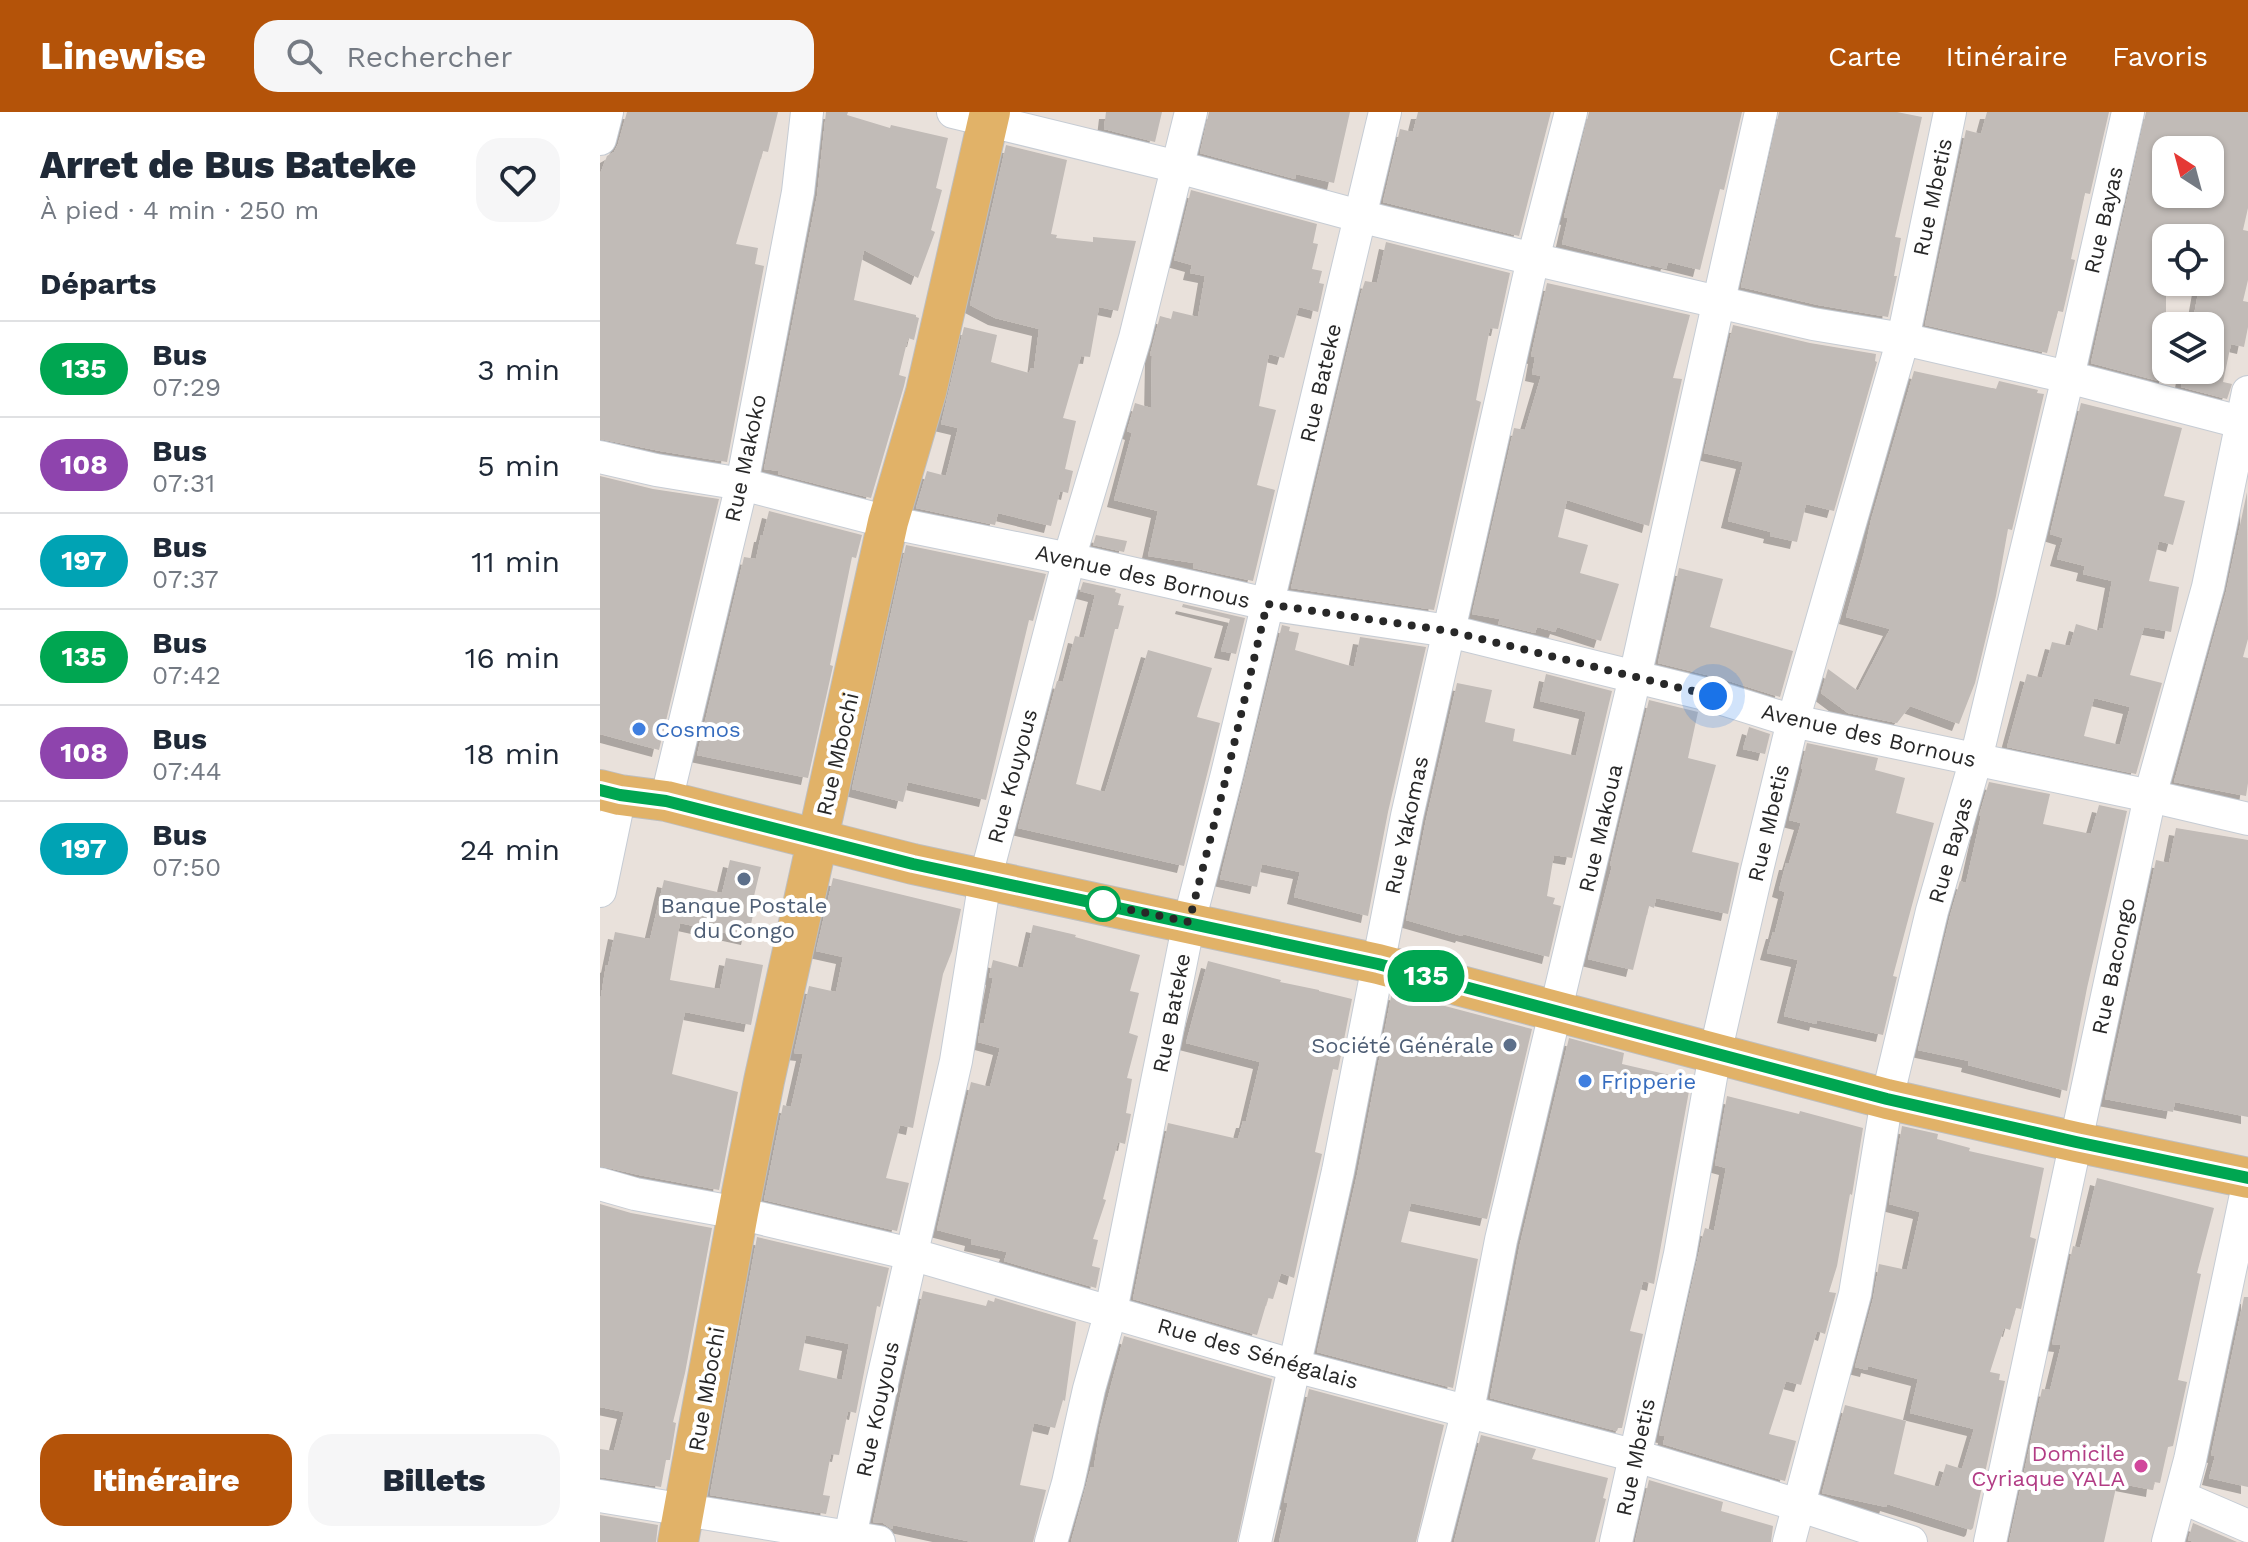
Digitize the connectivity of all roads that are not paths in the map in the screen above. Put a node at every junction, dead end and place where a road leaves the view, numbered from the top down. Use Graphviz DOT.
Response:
graph roads {
  1 [pos="607,112"];
  2 [pos="807,112"];
  3 [pos="1191,112"];
  4 [pos="1385,112"];
  5 [pos="1571,112"];
  6 [pos="1761,112"];
  7 [pos="1950,112"];
  8 [pos="2128,112"];
  9 [pos="977,115"];
  10 [pos="600,139"];
  11 [pos="1178,167"];
  12 [pos="1359,216"];
  13 [pos="1533,259"];
  14 [pos="1717,302"];
  15 [pos="1903,339"];
  16 [pos="2068,377"];
  17 [pos="2246,413"];
  18 [pos="600,457"];
  19 [pos="742,484"];
  20 [pos="888,522"];
  21 [pos="1069,559"];
  22 [pos="1267,604"];
  23 [pos="1449,631"];
  24 [pos="1635,677"];
  25 [pos="1793,721"];
  26 [pos="1976,759"];
  27 [pos="610,793"];
  28 [pos="2150,796"];
  29 [pos="666,801"];
  30 [pos="2248,819"];
  31 [pos="818,841"];
  32 [pos="985,880"];
  33 [pos="600,891"];
  34 [pos="1189,922"];
  35 [pos="1378,964"];
  36 [pos="1557,1011"];
  37 [pos="1715,1054"];
  38 [pos="1887,1099"];
  39 [pos="2076,1142"];
  40 [pos="2248,1178"];
  41 [pos="600,1184"];
  42 [pos="2248,1185"];
  43 [pos="738,1213"];
  44 [pos="911,1254"];
  45 [pos="1111,1311"];
  46 [pos="1295,1366"];
  47 [pos="1468,1410"];
  48 [pos="1636,1456"];
  49 [pos="600,1496"];
  50 [pos="2181,1497"];
  51 [pos="1798,1505"];
  52 [pos="681,1526"];
  53 [pos="2248,1526"];
  54 [pos="859,1540"];
  55 [pos="1051,1542"];
  56 [pos="1255,1542"];
  57 [pos="1434,1542"];
  58 [pos="1616,1542"];
  59 [pos="1789,1542"];
  60 [pos="1911,1542"];
  61 [pos="1990,1542"];
  62 [pos="2168,1542"];
  1 -- 10 [label="street"];
  2 -- 19 [label="street, Rue Makoko"];
  3 -- 11 [label="street, Rue Kouyous"];
  4 -- 12 [label="street, Rue Bateke"];
  5 -- 13 [label="street, Rue Yakomas"];
  6 -- 14 [label="street, Rue Makoua"];
  7 -- 15 [label="street, Rue Mbetis"];
  8 -- 16 [label="street, Rue Bayas"];
  9 -- 11 [label="street"];
  9 -- 20 [label="main road, Rue Mbochi"];
  11 -- 12 [label="street"];
  11 -- 21 [label="street, Rue Kouyous"];
  12 -- 13 [label="street"];
  12 -- 22 [label="street, Rue Bateke"];
  13 -- 14 [label="street"];
  13 -- 23 [label="street, Rue Yakomas"];
  14 -- 15 [label="street"];
  14 -- 24 [label="street, Rue Makoua"];
  15 -- 16 [label="street"];
  15 -- 25 [label="street, Rue Mbetis"];
  16 -- 17 [label="street"];
  16 -- 26 [label="street, Rue Bayas"];
  17 -- 28 [label="street, Rue Bacongo"];
  18 -- 19 [label="street, Avenue des Bornous"];
  19 -- 20 [label="street, Avenue des Bornous"];
  19 -- 29 [label="street, Rue Makoko"];
  20 -- 21 [label="street, Avenue des Bornous"];
  20 -- 31 [label="main road, Rue Mbochi"];
  21 -- 22 [label="street, Avenue des Bornous"];
  21 -- 32 [label="street, Rue Kouyous"];
  22 -- 23 [label="street, Avenue des Bornous"];
  22 -- 34 [label="street, Rue Bateke"];
  23 -- 24 [label="street, Avenue des Bornous"];
  23 -- 35 [label="street, Rue Yakomas"];
  24 -- 25 [label="street, Avenue des Bornous"];
  24 -- 36 [label="street, Rue Makoua"];
  25 -- 26 [label="street, Avenue des Bornous"];
  25 -- 37 [label="street, Rue Mbetis"];
  26 -- 28 [label="street, Avenue des Bornous"];
  26 -- 38 [label="street, Rue Bayas"];
  27 -- 29 [label="main road"];
  27 -- 33 [label="street"];
  28 -- 30 [label="street, Avenue des Bornous"];
  28 -- 39 [label="street, Rue Bacongo"];
  29 -- 31 [label="main road"];
  31 -- 32 [label="main road"];
  31 -- 43 [label="main road, Rue Mbochi"];
  32 -- 34 [label="main road"];
  32 -- 44 [label="street, Rue Kouyous"];
  34 -- 35 [label="main road"];
  34 -- 45 [label="street, Rue Bateke"];
  35 -- 36 [label="main road"];
  35 -- 46 [label="street, Rue Yakomas"];
  36 -- 37 [label="main road"];
  36 -- 47 [label="street, Rue Makoua"];
  37 -- 38 [label="main road"];
  37 -- 48 [label="street, Rue Mbetis"];
  38 -- 39 [label="main road"];
  38 -- 51 [label="street, Rue Bayas"];
  39 -- 40 [label="main road"];
  39 -- 61 [label="street, Rue Bacongo"];
  41 -- 43 [label="street, Rue des Sénégalais"];
  42 -- 50 [label="street"];
  43 -- 44 [label="street, Rue des Sénégalais"];
  43 -- 52 [label="main road, Rue Mbochi"];
  44 -- 45 [label="street, Rue des Sénégalais"];
  44 -- 54 [label="street, Rue Kouyous"];
  45 -- 46 [label="street, Rue des Sénégalais"];
  45 -- 55 [label="street, Rue Bateke"];
  46 -- 47 [label="street, Rue des Sénégalais"];
  46 -- 56 [label="street, Rue Yakomas"];
  47 -- 48 [label="street, Rue des Sénégalais"];
  47 -- 57 [label="street, Rue Makoua"];
  48 -- 51 [label="street, Rue des Sénégalais"];
  48 -- 58 [label="street, Rue Mbetis"];
  49 -- 52 [label="street"];
  50 -- 53 [label="street"];
  50 -- 62 [label="street"];
  51 -- 59 [label="street, Rue Bayas"];
  51 -- 60 [label="street, Rue des Sénégalais"];
  52 -- 54 [label="street"];
}
